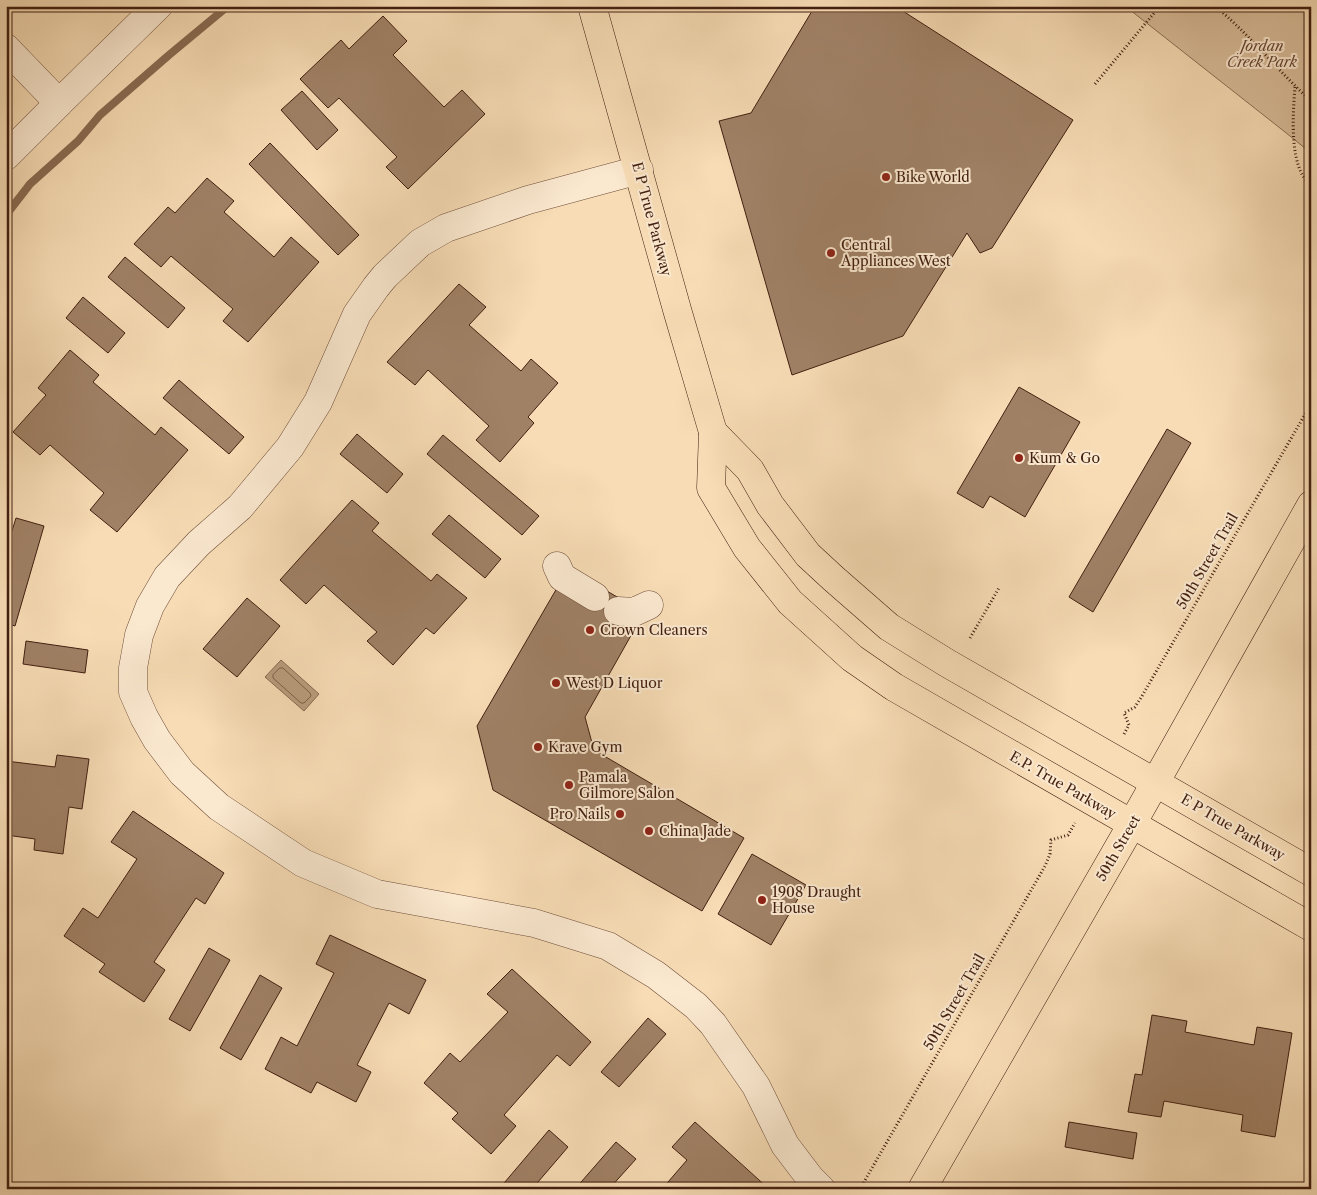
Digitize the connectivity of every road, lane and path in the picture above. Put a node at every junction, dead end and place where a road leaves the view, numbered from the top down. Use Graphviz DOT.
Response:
graph roads {
  1 [pos="158,6"];
  2 [pos="592,6"];
  3 [pos="1160,6"];
  4 [pos="1215,6"];
  5 [pos="6,48"];
  6 [pos="1095,84"];
  7 [pos="1295,87"];
  8 [pos="1311,101"];
  9 [pos="59,103"];
  10 [pos="6,156"];
  11 [pos="639,170"];
  12 [pos="1311,185"];
  13 [pos="1311,404"];
  14 [pos="714,432"];
  15 [pos="1311,505"];
  16 [pos="557,566"];
  17 [pos="999,588"];
  18 [pos="594,597"];
  19 [pos="649,605"];
  20 [pos="618,611"];
  21 [pos="970,638"];
  22 [pos="894,688"];
  23 [pos="1129,725"];
  24 [pos="1155,782"];
  25 [pos="1132,824"];
  26 [pos="1068,835"];
  27 [pos="1311,872"];
  28 [pos="1311,927"];
  29 [pos="821,1189"];
  30 [pos="860,1189"];
  31 [pos="922,1189"];
  1 -- 9 [label="lane"];
  2 -- 11 [label="main road, E P True Parkway"];
  3 -- 6 [label="path"];
  4 -- 7 [label="path"];
  5 -- 9 [label="lane"];
  7 -- 8 [label="path"];
  7 -- 12 [label="path"];
  9 -- 10 [label="lane"];
  11 -- 14 [label="main road, E P True Parkway"];
  11 -- 29 [label="lane"];
  13 -- 23 [label="path, 50th Street Trail"];
  14 -- 22 [label="main road, E P True Parkway"];
  14 -- 24 [label="main road, E P True Parkway"];
  15 -- 24 [label="main road, 50th Street"];
  16 -- 18 [label="lane"];
  17 -- 21 [label="path"];
  19 -- 20 [label="lane"];
  22 -- 25 [label="main road, E.P. True Parkway"];
  24 -- 25 [label="main road, 50th Street"];
  24 -- 27 [label="main road, E P True Parkway"];
  25 -- 28 [label="main road, E.P. True Parkway"];
  25 -- 31 [label="main road, 50th Street"];
  26 -- 30 [label="path, 50th Street Trail"];
}
